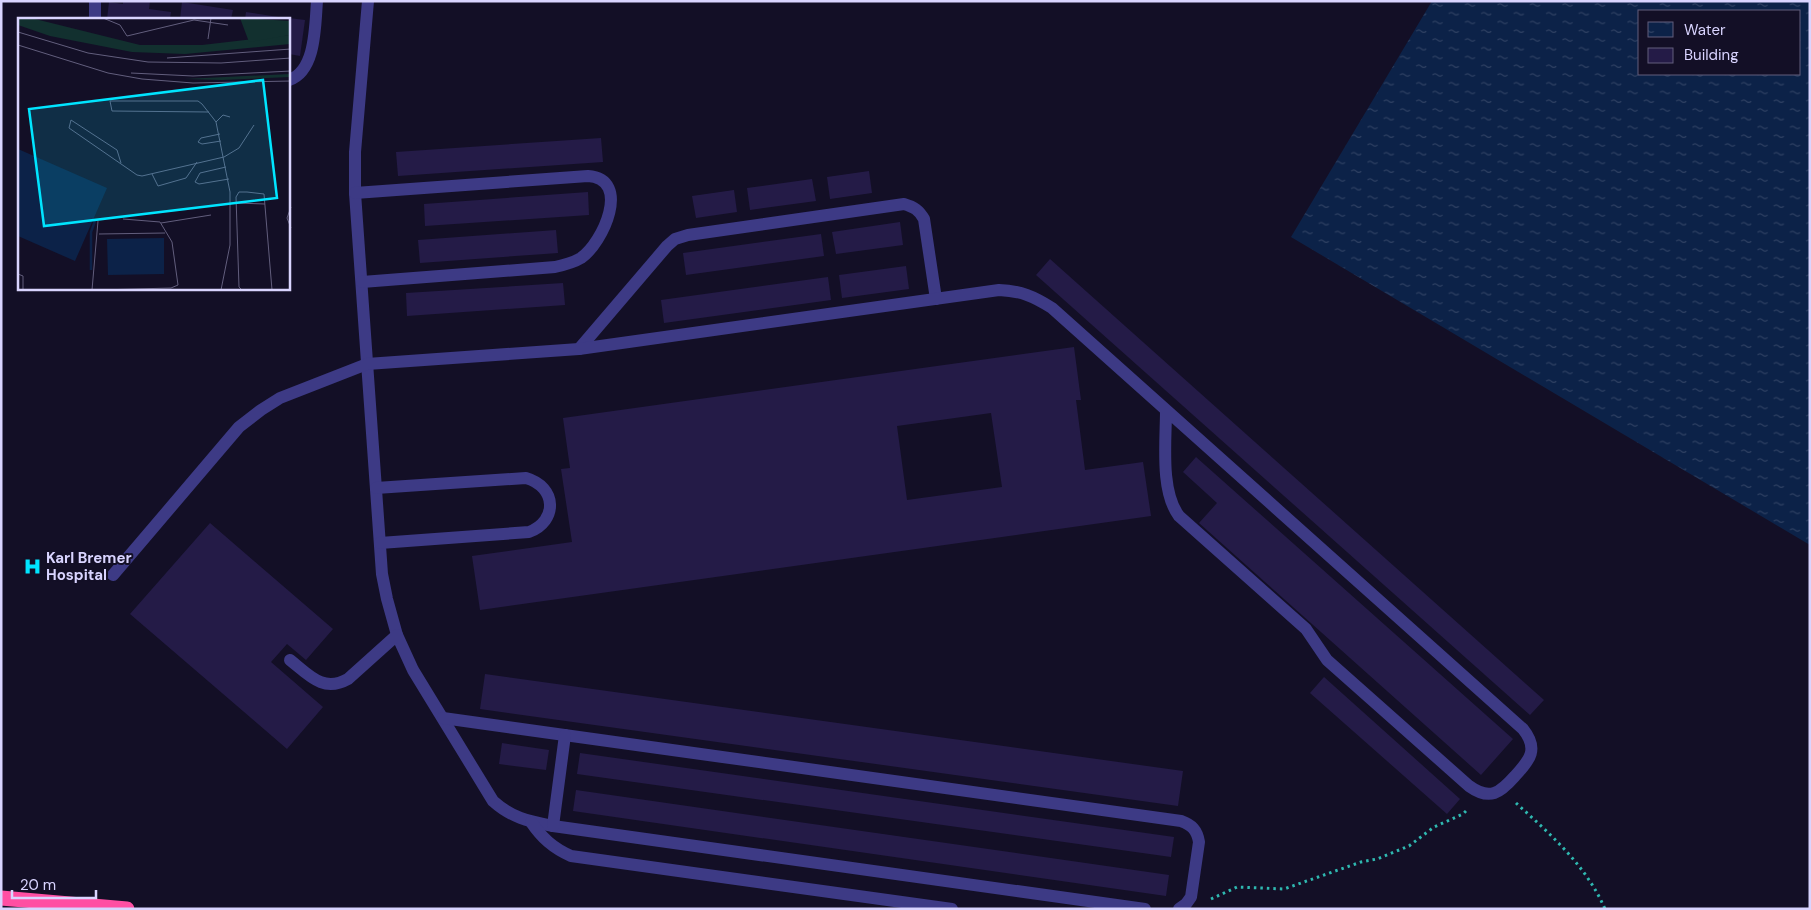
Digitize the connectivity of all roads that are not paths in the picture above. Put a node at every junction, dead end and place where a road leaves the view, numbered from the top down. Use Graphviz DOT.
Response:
graph roads {
  1 [pos="95,1"];
  2 [pos="318,1"];
  3 [pos="368,1"];
  4 [pos="95,18"];
  5 [pos="290,80"];
  6 [pos="355,193"];
  7 [pos="362,282"];
  8 [pos="936,299"];
  9 [pos="579,349"];
  10 [pos="368,364"];
  11 [pos="1166,410"];
  12 [pos="376,488"];
  13 [pos="380,543"];
  14 [pos="113,575"];
  15 [pos="397,635"];
  16 [pos="290,660"];
  17 [pos="443,718"];
  18 [pos="565,735"];
  19 [pos="531,822"];
  20 [pos="553,826"];
  21 [pos="1,898"];
  22 [pos="126,909"];
  23 [pos="952,909"];
  24 [pos="1144,909"];
  25 [pos="1180,909"];
  1 -- 4 [label="lane"];
  2 -- 5 [label="lane"];
  3 -- 6 [label="lane"];
  6 -- 7 [label="lane"];
  6 -- 7 [label="lane"];
  7 -- 10 [label="lane"];
  8 -- 9 [label="lane"];
  8 -- 9 [label="lane"];
  8 -- 11 [label="lane"];
  9 -- 10 [label="lane"];
  10 -- 12 [label="lane"];
  10 -- 14 [label="lane"];
  11 -- 11 [label="lane"];
  12 -- 13 [label="lane"];
  12 -- 13 [label="lane"];
  13 -- 15 [label="lane"];
  15 -- 16 [label="lane"];
  15 -- 17 [label="lane"];
  17 -- 18 [label="lane"];
  17 -- 19 [label="lane"];
  18 -- 20 [label="lane"];
  18 -- 25 [label="lane"];
  19 -- 20 [label="lane"];
  19 -- 23 [label="lane"];
  20 -- 24 [label="lane"];
  21 -- 22 [label="highway"];
}
